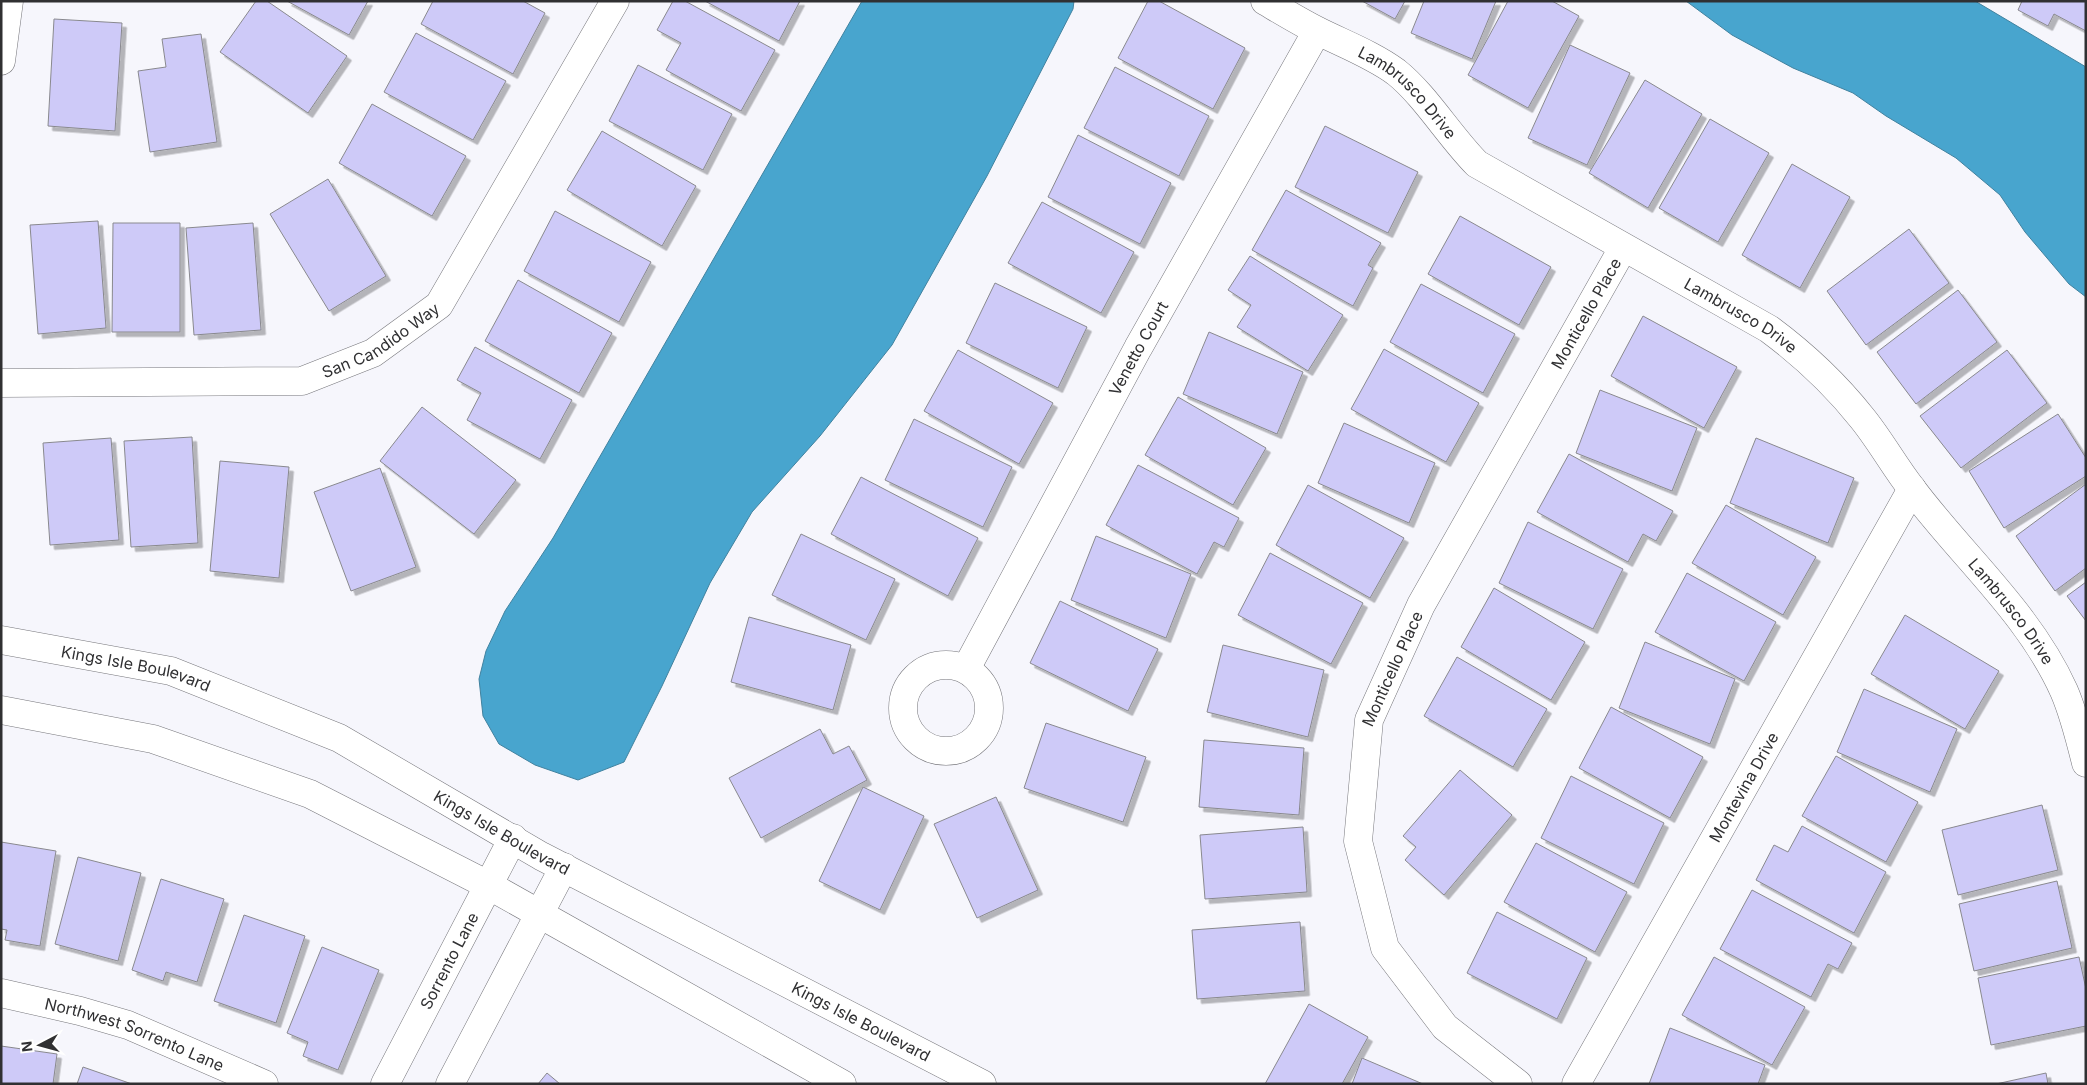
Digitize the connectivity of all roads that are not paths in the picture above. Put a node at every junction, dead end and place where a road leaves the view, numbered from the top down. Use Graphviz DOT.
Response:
graph roads {
  1 [pos="9,1"];
  2 [pos="615,1"];
  3 [pos="1265,1"];
  4 [pos="1317,31"];
  5 [pos="1,60"];
  6 [pos="1623,248"];
  7 [pos="1,383"];
  8 [pos="1912,490"];
  9 [pos="1,640"];
  10 [pos="966,669"];
  11 [pos="1,710"];
  12 [pos="2086,763"];
  13 [pos="513,838"];
  14 [pos="564,867"];
  15 [pos="488,885"];
  16 [pos="539,914"];
  17 [pos="1,993"];
  18 [pos="264,1084"];
  19 [pos="385,1084"];
  20 [pos="450,1084"];
  21 [pos="842,1084"];
  22 [pos="982,1084"];
  23 [pos="1518,1084"];
  24 [pos="1576,1084"];
  1 -- 5 [label="street"];
  2 -- 7 [label="street, San Candido Way"];
  3 -- 4 [label="street, Lambrusco Drive"];
  4 -- 6 [label="street, Lambrusco Drive"];
  4 -- 10 [label="street, Venetto Court"];
  6 -- 8 [label="street, Lambrusco Drive"];
  6 -- 23 [label="street, Monticello Place"];
  8 -- 12 [label="street, Lambrusco Drive"];
  8 -- 24 [label="street, Montevina Drive"];
  9 -- 13 [label="street, Kings Isle Boulevard"];
  11 -- 15 [label="street"];
  13 -- 14 [label="street, Kings Isle Boulevard"];
  13 -- 15 [label="street, Sorrento Lane"];
  14 -- 16 [label="street"];
  14 -- 22 [label="street, Kings Isle Boulevard"];
  15 -- 16 [label="street"];
  15 -- 19 [label="street, Sorrento Lane"];
  16 -- 20 [label="street"];
  16 -- 21 [label="street"];
  17 -- 18 [label="street, Northwest Sorrento Lane"];
}
